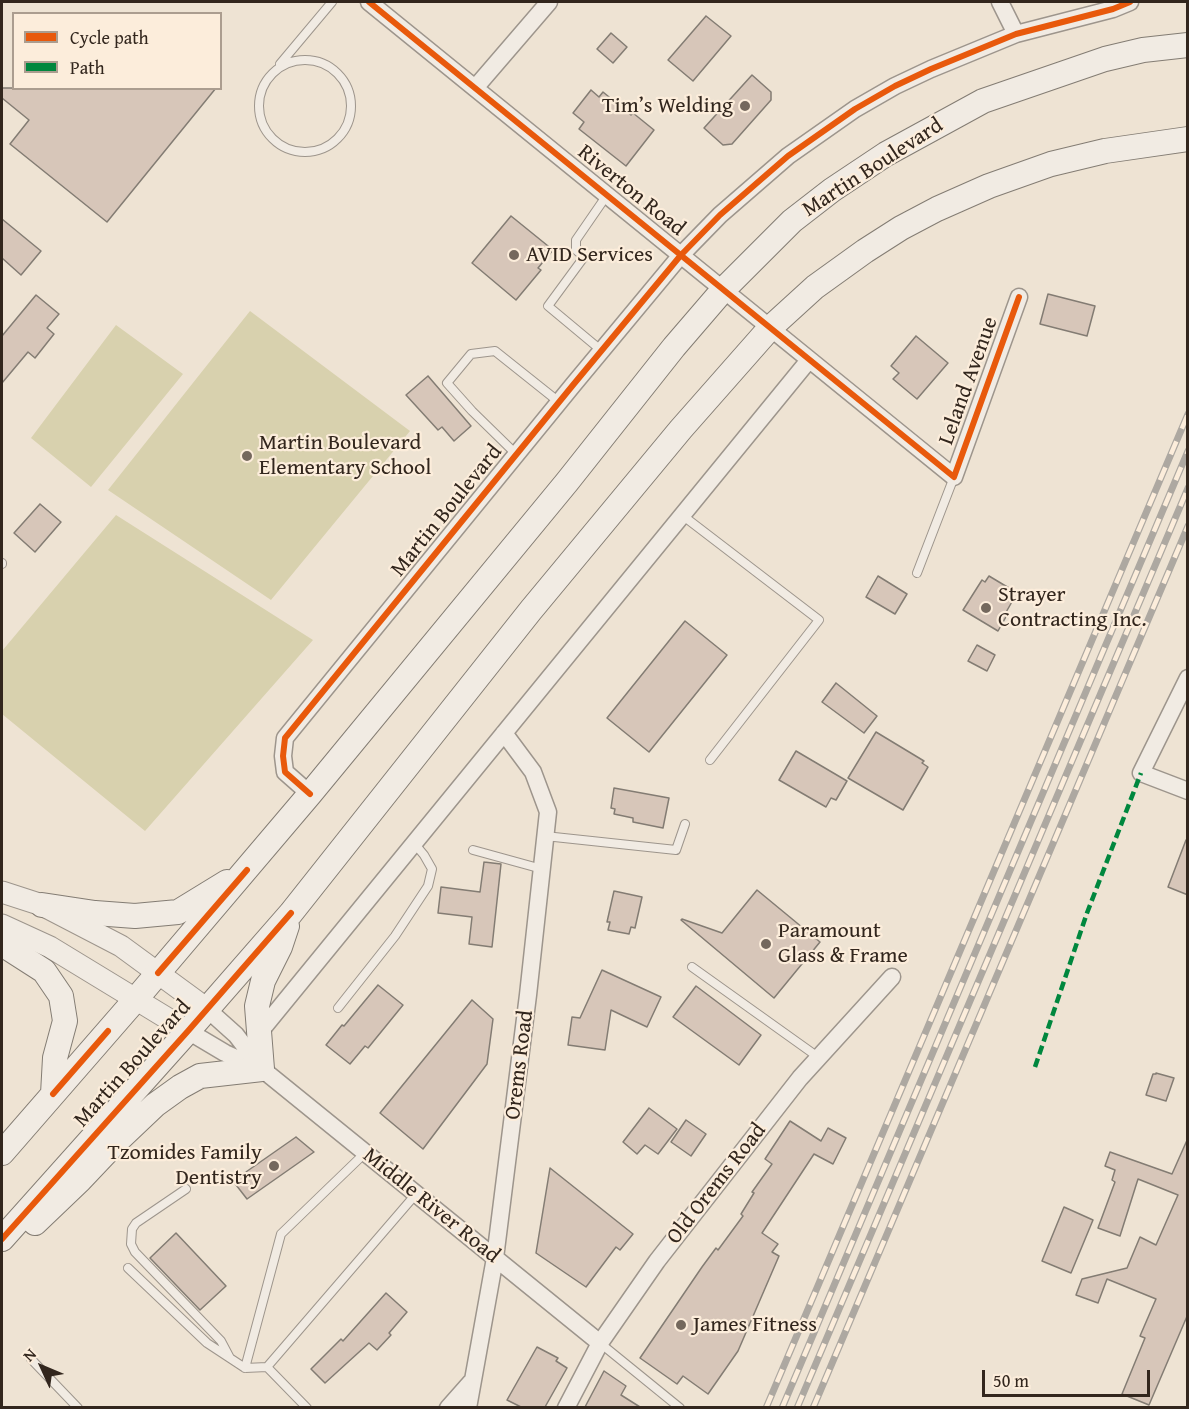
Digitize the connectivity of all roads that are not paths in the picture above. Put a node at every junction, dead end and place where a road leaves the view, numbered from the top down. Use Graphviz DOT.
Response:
graph roads {
  1 [pos="332,2"];
  2 [pos="369,2"];
  3 [pos="549,2"];
  4 [pos="1000,2"];
  5 [pos="1130,2"];
  6 [pos="1016,34"];
  7 [pos="1188,45"];
  8 [pos="275,69"];
  9 [pos="475,88"];
  10 [pos="1188,139"];
  11 [pos="607,195"];
  12 [pos="681,255"];
  13 [pos="723,290"];
  14 [pos="1019,297"];
  15 [pos="770,328"];
  16 [pos="602,351"];
  17 [pos="809,360"];
  18 [pos="559,402"];
  19 [pos="516,454"];
  20 [pos="954,477"];
  21 [pos="682,515"];
  22 [pos="917,573"];
  23 [pos="1188,678"];
  24 [pos="504,733"];
  25 [pos="710,760"];
  26 [pos="1188,791"];
  27 [pos="310,794"];
  28 [pos="685,824"];
  29 [pos="545,836"];
  30 [pos="414,843"];
  31 [pos="472,850"];
  32 [pos="542,869"];
  33 [pos="247,870"];
  34 [pos="2,892"];
  35 [pos="42,904"];
  36 [pos="291,912"];
  37 [pos="2,925"];
  38 [pos="2,944"];
  39 [pos="692,967"];
  40 [pos="158,973"];
  41 [pos="892,978"];
  42 [pos="136,999"];
  43 [pos="338,1008"];
  44 [pos="207,1009"];
  45 [pos="188,1031"];
  46 [pos="259,1033"];
  47 [pos="818,1057"];
  48 [pos="262,1070"];
  49 [pos="53,1094"];
  50 [pos="2,1153"];
  51 [pos="365,1153"];
  52 [pos="186,1189"];
  53 [pos="416,1194"];
  54 [pos="2,1239"];
  55 [pos="2,1252"];
  56 [pos="495,1258"];
  57 [pos="128,1268"];
  58 [pos="600,1343"];
  59 [pos="230,1358"];
  60 [pos="31,1359"];
  61 [pos="267,1367"];
  62 [pos="245,1368"];
  63 [pos="472,1381"];
  64 [pos="78,1407"];
  65 [pos="306,1407"];
  66 [pos="448,1407"];
  67 [pos="468,1407"];
  68 [pos="566,1407"];
  69 [pos="680,1407"];
  1 -- 8 [label="lane"];
  2 -- 9 [label="street, Riverton Road"];
  3 -- 9 [label="street"];
  4 -- 6 [label="street"];
  5 -- 6 [label="street"];
  6 -- 12 [label="street, Martin Boulevard"];
  7 -- 13 [label="main road, Martin Boulevard"];
  8 -- 8 [label="lane"];
  9 -- 11 [label="street, Riverton Road"];
  10 -- 15 [label="main road, Martin Boulevard"];
  11 -- 12 [label="street, Riverton Road"];
  11 -- 16 [label="lane"];
  12 -- 13 [label="street, Riverton Road"];
  12 -- 16 [label="street, Martin Boulevard"];
  13 -- 15 [label="street, Riverton Road"];
  13 -- 27 [label="main road, Martin Boulevard"];
  14 -- 20 [label="street, Leland Avenue"];
  15 -- 17 [label="street, Riverton Road"];
  15 -- 36 [label="main road, Martin Boulevard"];
  16 -- 18 [label="street, Martin Boulevard"];
  17 -- 20 [label="street, Riverton Road"];
  17 -- 21 [label="street"];
  18 -- 19 [label="street, Martin Boulevard"];
  18 -- 19 [label="lane"];
  19 -- 27 [label="street, Martin Boulevard"];
  20 -- 22 [label="lane"];
  21 -- 24 [label="street"];
  21 -- 25 [label="lane"];
  23 -- 26 [label="street"];
  24 -- 29 [label="street, Orems Road"];
  24 -- 30 [label="street"];
  27 -- 33 [label="main road, Martin Boulevard"];
  28 -- 29 [label="lane"];
  29 -- 32 [label="street, Orems Road"];
  30 -- 43 [label="lane"];
  30 -- 46 [label="street"];
  31 -- 32 [label="lane"];
  32 -- 56 [label="street, Orems Road"];
  33 -- 35 [label="main road"];
  33 -- 40 [label="main road, Martin Boulevard"];
  34 -- 35 [label="street, Middle River Road"];
  35 -- 40 [label="street, Middle River Road"];
  36 -- 44 [label="main road, Martin Boulevard"];
  36 -- 46 [label="main road"];
  37 -- 42 [label="street, Middle River Road"];
  38 -- 49 [label="main road"];
  39 -- 47 [label="lane"];
  40 -- 42 [label="main road, Martin Boulevard"];
  40 -- 44 [label="street, Middle River Road"];
  41 -- 47 [label="street, Old Orems Road"];
  42 -- 45 [label="street, Middle River Road"];
  42 -- 49 [label="main road, Martin Boulevard"];
  44 -- 45 [label="main road, Martin Boulevard"];
  44 -- 48 [label="street, Middle River Road"];
  45 -- 48 [label="street, Middle River Road"];
  45 -- 54 [label="main road, Martin Boulevard"];
  46 -- 48 [label="main road"];
  47 -- 58 [label="street, Old Orems Road"];
  48 -- 51 [label="street, Middle River Road"];
  48 -- 55 [label="main road"];
  49 -- 50 [label="main road, Martin Boulevard"];
  51 -- 53 [label="street, Middle River Road"];
  51 -- 62 [label="lane"];
  52 -- 59 [label="lane"];
  53 -- 56 [label="street, Middle River Road"];
  53 -- 61 [label="lane"];
  56 -- 58 [label="street, Middle River Road"];
  56 -- 63 [label="street, Orems Road"];
  57 -- 59 [label="lane"];
  58 -- 68 [label="street, Old Orems Road"];
  58 -- 69 [label="lane"];
  59 -- 62 [label="lane"];
  60 -- 64 [label="lane"];
  61 -- 62 [label="lane"];
  61 -- 65 [label="lane"];
  63 -- 66 [label="street"];
  63 -- 67 [label="street, Orems Road"];
}
